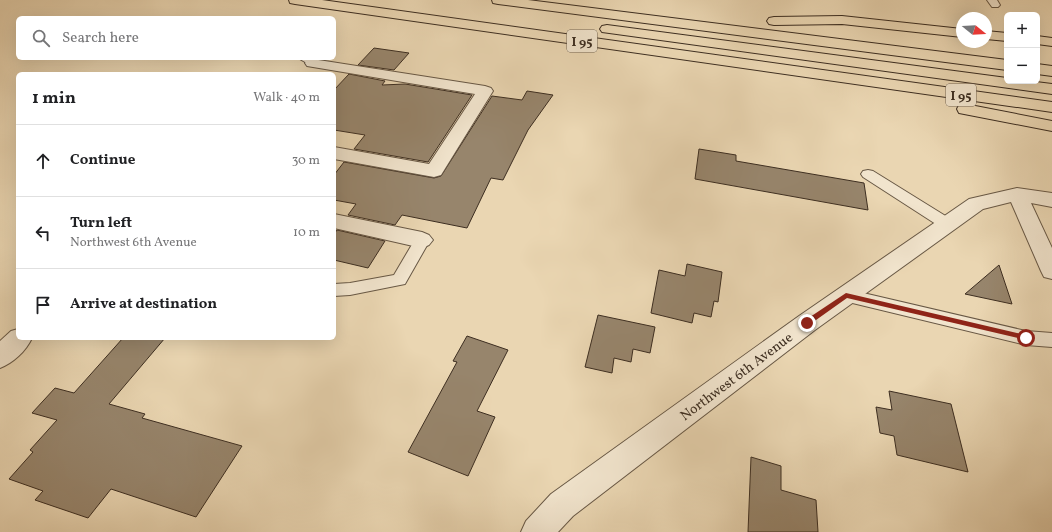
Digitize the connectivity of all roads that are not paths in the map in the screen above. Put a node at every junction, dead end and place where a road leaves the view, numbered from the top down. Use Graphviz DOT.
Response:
graph roads {
  1 [pos="295,0"];
  2 [pos="390,0"];
  3 [pos="498,0"];
  4 [pos="600,0"];
  5 [pos="445,7"];
  6 [pos="655,7"];
  7 [pos="758,20"];
  8 [pos="774,21"];
  9 [pos="595,27"];
  10 [pos="956,32"];
  11 [pos="992,36"];
  12 [pos="1004,37"];
  13 [pos="1040,40"];
  14 [pos="1052,42"];
  15 [pos="956,44"];
  16 [pos="308,63"];
  17 [pos="1004,65"];
  18 [pos="1040,69"];
  19 [pos="1052,71"];
  20 [pos="870,82"];
  21 [pos="1052,88"];
  22 [pos="1052,107"];
  23 [pos="1052,126"];
  24 [pos="336,153"];
  25 [pos="868,174"];
  26 [pos="1017,194"];
  27 [pos="1052,200"];
  28 [pos="336,221"];
  29 [pos="947,224"];
  30 [pos="422,240"];
  31 [pos="1052,271"];
  32 [pos="336,290"];
  33 [pos="846,296"];
  34 [pos="18,340"];
  35 [pos="1052,340"];
  36 [pos="0,358"];
  37 [pos="537,532"];
  1 -- 20 [label="highway, I 95"];
  2 -- 5 [label="highway"];
  3 -- 17 [label="highway"];
  4 -- 6 [label="highway"];
  7 -- 8 [label="highway"];
  8 -- 10 [label="highway"];
  8 -- 15 [label="highway"];
  9 -- 21 [label="highway"];
  11 -- 12 [label="highway"];
  13 -- 14 [label="highway"];
  16 -- 24 [label="street"];
  18 -- 19 [label="highway"];
  20 -- 22 [label="highway, I 95"];
  20 -- 23 [label="highway"];
  25 -- 29 [label="lane"];
  26 -- 27 [label="street, Northwest 6th Avenue"];
  26 -- 29 [label="street, Northwest 6th Avenue"];
  26 -- 31 [label="street"];
  28 -- 30 [label="street"];
  29 -- 33 [label="street, Northwest 6th Avenue"];
  30 -- 32 [label="lane"];
  33 -- 35 [label="lane"];
  33 -- 37 [label="street, Northwest 6th Avenue"];
  34 -- 36 [label="street"];
}
